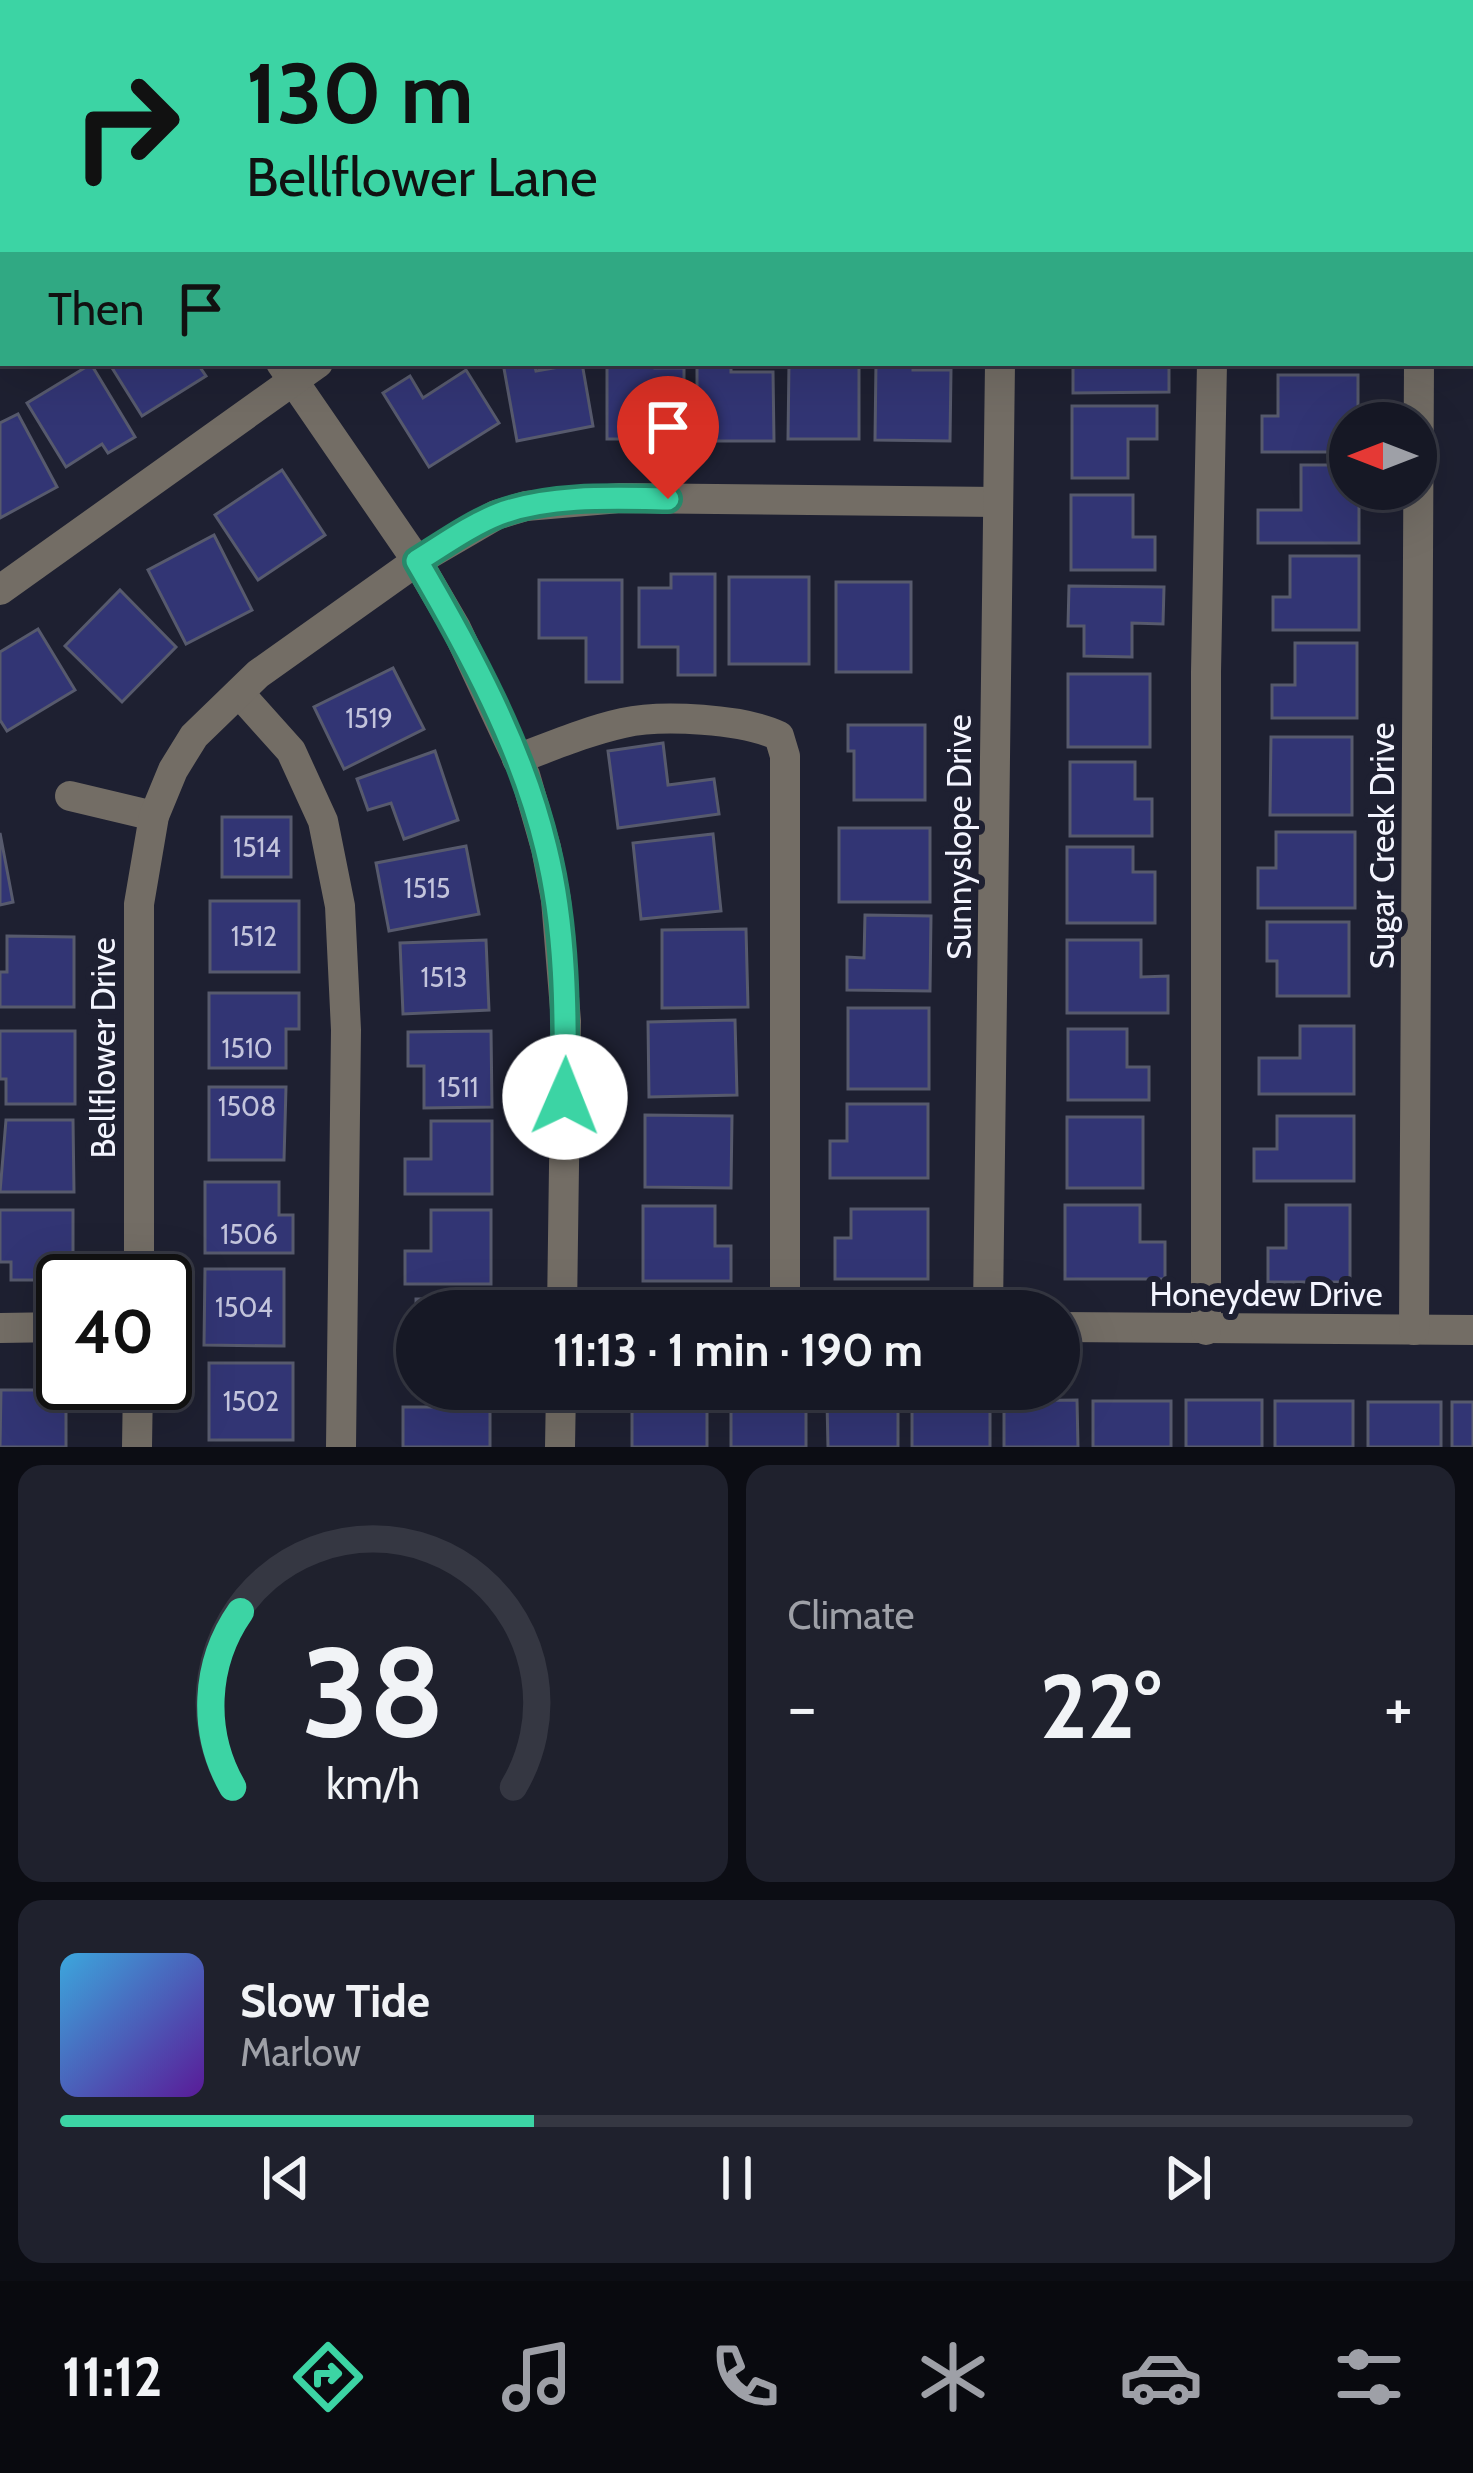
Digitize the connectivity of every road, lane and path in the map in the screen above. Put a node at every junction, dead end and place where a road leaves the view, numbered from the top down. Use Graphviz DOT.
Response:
graph roads {
  1 [pos="1000,366"];
  2 [pos="1212,366"];
  3 [pos="1419,366"];
  4 [pos="298,369"];
  5 [pos="998,502"];
  6 [pos="417,561"];
  7 [pos="0,590"];
  8 [pos="239,693"];
  9 [pos="518,759"];
  10 [pos="70,796"];
  11 [pos="154,816"];
  12 [pos="139,1254"];
  13 [pos="562,1290"];
  14 [pos="784,1290"];
  15 [pos="988,1290"];
  16 [pos="36,1327"];
  17 [pos="0,1328"];
  18 [pos="1080,1328"];
  19 [pos="1206,1330"];
  20 [pos="1414,1330"];
  21 [pos="1473,1330"];
  22 [pos="138,1410"];
  23 [pos="561,1410"];
  24 [pos="137,1447"];
  25 [pos="341,1447"];
  26 [pos="560,1447"];
  1 -- 5 [label="street, Sunnyslope Drive"];
  2 -- 19 [label="street"];
  3 -- 20 [label="street, Sugar Creek Drive"];
  4 -- 6 [label="street"];
  4 -- 7 [label="street"];
  5 -- 6 [label="street, Bellflower Drive"];
  5 -- 15 [label="street, Sunnyslope Drive"];
  6 -- 8 [label="street, Bellflower Drive"];
  6 -- 9 [label="street"];
  8 -- 11 [label="street, Bellflower Drive"];
  8 -- 25 [label="street"];
  9 -- 13 [label="street"];
  9 -- 14 [label="street"];
  10 -- 11 [label="street"];
  11 -- 12 [label="street, Bellflower Drive"];
  16 -- 17 [label="street"];
  18 -- 19 [label="street, Honeydew Drive"];
  19 -- 20 [label="street, Honeydew Drive"];
  20 -- 21 [label="street, Honeydew Drive"];
  22 -- 24 [label="street"];
  23 -- 26 [label="street"];
}
